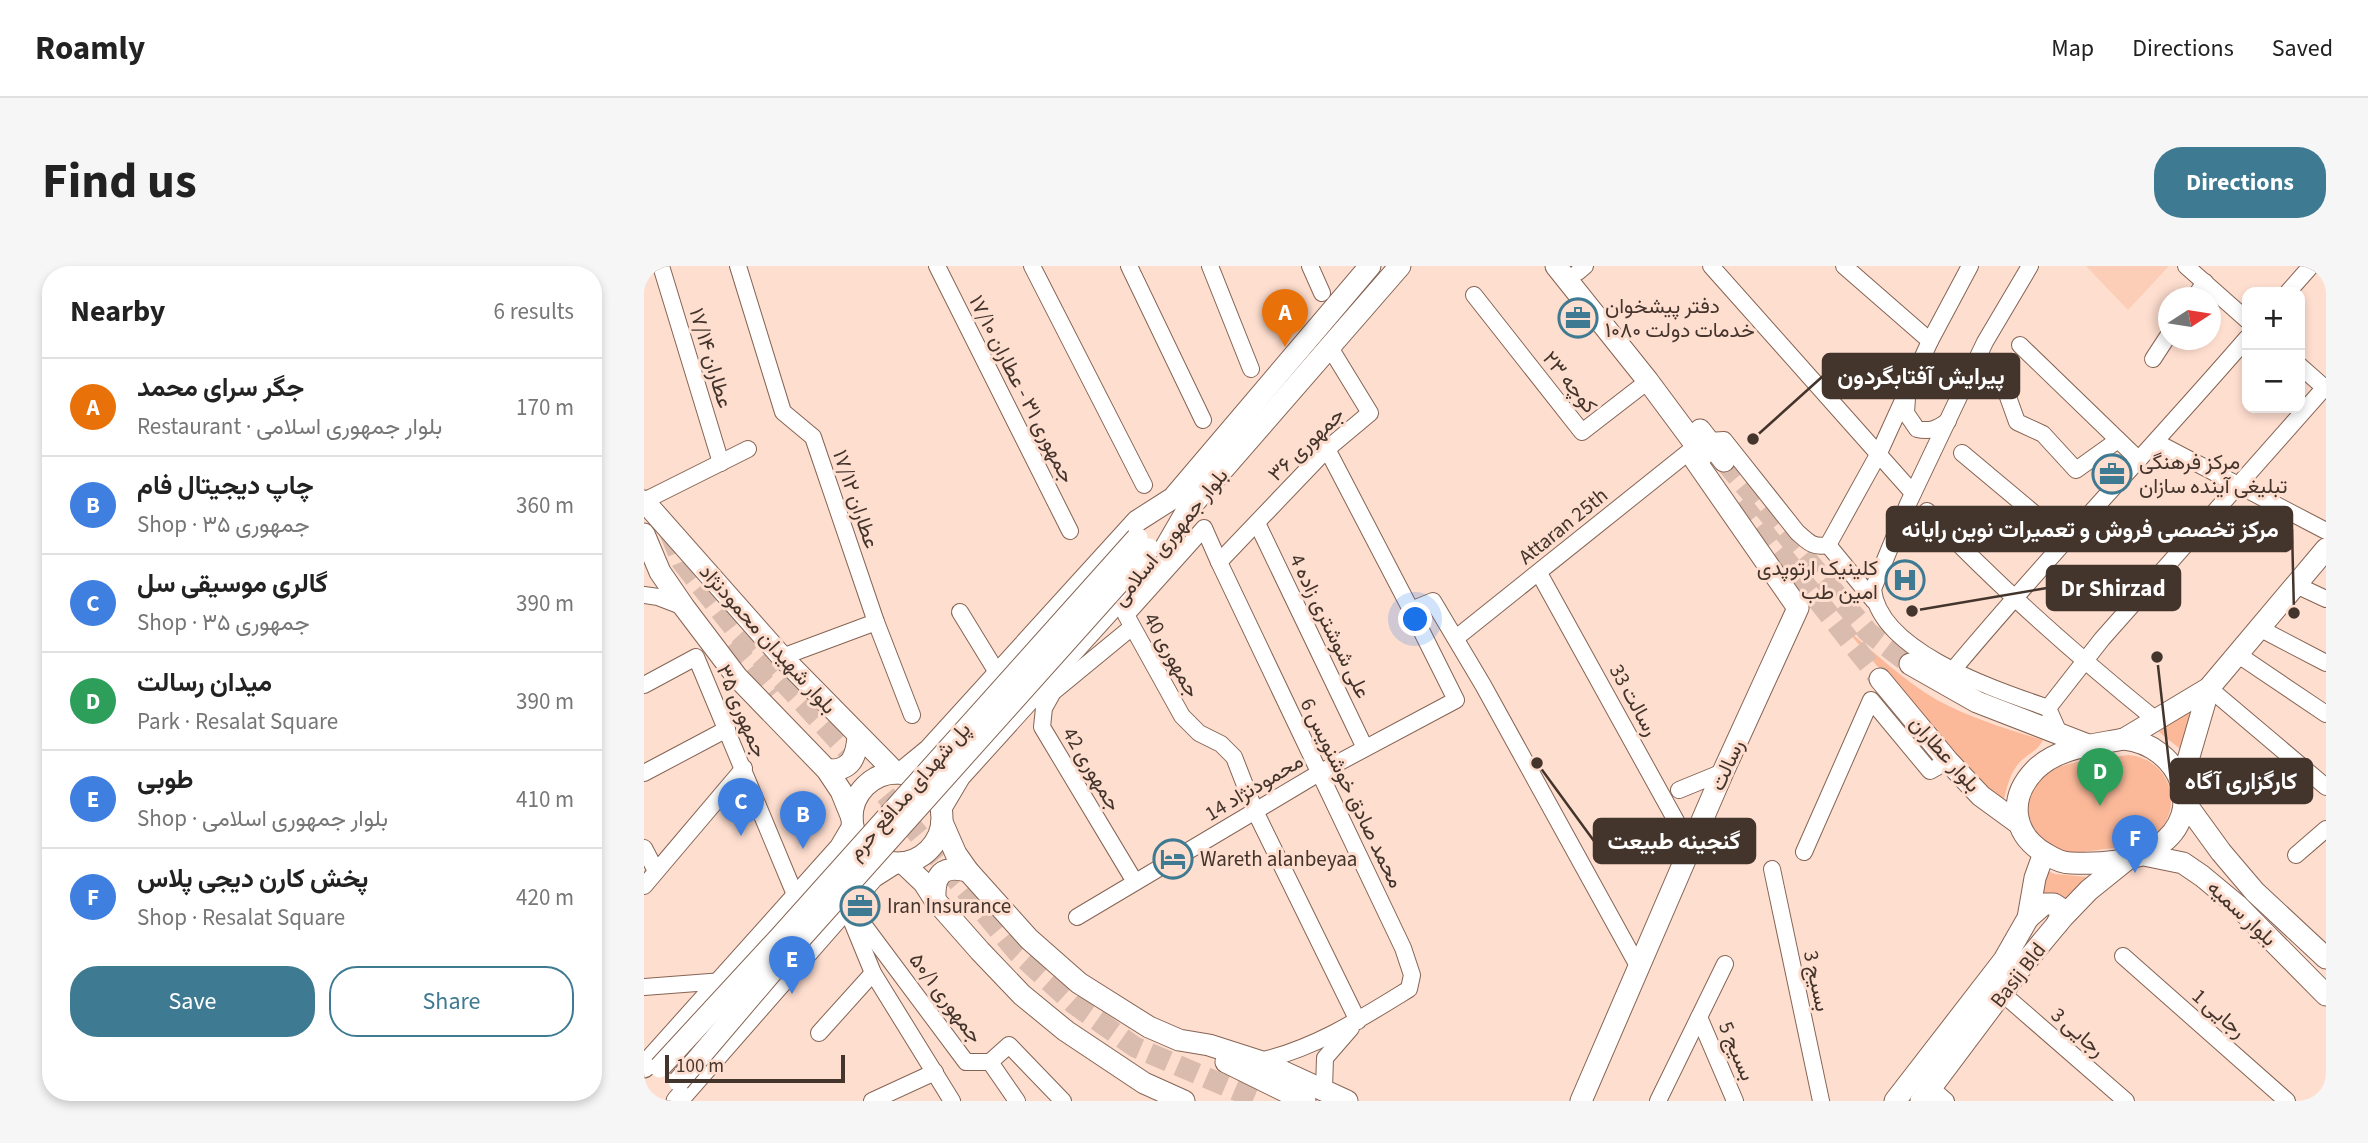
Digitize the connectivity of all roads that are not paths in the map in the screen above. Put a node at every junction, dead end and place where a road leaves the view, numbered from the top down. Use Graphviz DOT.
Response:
graph roads {
  1 [pos="661,266"];
  2 [pos="738,266"];
  3 [pos="937,266"];
  4 [pos="1032,266"];
  5 [pos="1129,266"];
  6 [pos="1210,266"];
  7 [pos="1310,266"];
  8 [pos="1370,266"];
  9 [pos="1400,266"];
  10 [pos="1556,266"];
  11 [pos="1711,266"];
  12 [pos="1844,266"];
  13 [pos="1970,266"];
  14 [pos="2030,266"];
  15 [pos="2186,266"];
  16 [pos="2311,266"];
  17 [pos="1579,268"];
  18 [pos="2205,282"];
  19 [pos="2202,287"];
  20 [pos="2293,287"];
  21 [pos="1322,293"];
  22 [pos="1474,295"];
  23 [pos="2242,315"];
  24 [pos="1930,341"];
  25 [pos="2242,344"];
  26 [pos="2020,345"];
  27 [pos="1329,346"];
  28 [pos="2159,350"];
  29 [pos="2153,359"];
  30 [pos="1251,369"];
  31 [pos="2305,370"];
  32 [pos="1648,381"];
  33 [pos="2003,383"];
  34 [pos="2325,388"];
  35 [pos="1907,392"];
  36 [pos="1203,420"];
  37 [pos="1948,421"];
  38 [pos="2118,440"];
  39 [pos="2156,442"];
  40 [pos="1702,444"];
  41 [pos="748,449"];
  42 [pos="1327,449"];
  43 [pos="1879,453"];
  44 [pos="1962,453"];
  45 [pos="2139,460"];
  46 [pos="721,463"];
  47 [pos="1722,468"];
  48 [pos="1144,485"];
  49 [pos="2239,485"];
  50 [pos="1913,494"];
  51 [pos="644,501"];
  52 [pos="1179,505"];
  53 [pos="1927,510"];
  54 [pos="1256,523"];
  55 [pos="1070,531"];
  56 [pos="2326,531"];
  57 [pos="644,534"];
  58 [pos="2066,540"];
  59 [pos="1143,543"];
  60 [pos="1828,545"];
  61 [pos="2326,550"];
  62 [pos="1219,562"];
  63 [pos="1539,573"];
  64 [pos="2296,585"];
  65 [pos="644,595"];
  66 [pos="2013,598"];
  67 [pos="2326,599"];
  68 [pos="1874,601"];
  69 [pos="684,607"];
  70 [pos="1411,610"];
  71 [pos="960,612"];
  72 [pos="1129,621"];
  73 [pos="876,622"];
  74 [pos="2259,628"];
  75 [pos="1456,638"];
  76 [pos="2237,654"];
  77 [pos="782,657"];
  78 [pos="2083,661"];
  79 [pos="2326,663"];
  80 [pos="1910,664"];
  81 [pos="1953,670"];
  82 [pos="998,674"];
  83 [pos="1880,679"];
  84 [pos="644,685"];
  85 [pos="2209,688"];
  86 [pos="2048,708"];
  87 [pos="2326,714"];
  88 [pos="912,715"];
  89 [pos="2156,720"];
  90 [pos="727,729"];
  91 [pos="945,731"];
  92 [pos="2059,733"];
  93 [pos="858,737"];
  94 [pos="2124,739"];
  95 [pos="2088,746"];
  96 [pos="1365,748"];
  97 [pos="978,756"];
  98 [pos="1948,761"];
  99 [pos="744,768"];
  100 [pos="827,770"];
  101 [pos="1723,772"];
  102 [pos="644,773"];
  103 [pos="898,773"];
  104 [pos="1319,773"];
  105 [pos="2326,788"];
  106 [pos="1679,790"];
  107 [pos="2182,792"];
  108 [pos="1255,811"];
  109 [pos="941,815"];
  110 [pos="852,822"];
  111 [pos="2018,823"];
  112 [pos="2326,829"];
  113 [pos="2208,833"];
  114 [pos="644,848"];
  115 [pos="840,848"];
  116 [pos="1691,848"];
  117 [pos="1804,852"];
  118 [pos="2044,853"];
  119 [pos="2296,855"];
  120 [pos="2135,857"];
  121 [pos="899,863"];
  122 [pos="1772,869"];
  123 [pos="656,871"];
  124 [pos="968,871"];
  125 [pos="2202,876"];
  126 [pos="873,877"];
  127 [pos="1135,882"];
  128 [pos="644,886"];
  129 [pos="796,897"];
  130 [pos="935,900"];
  131 [pos="846,906"];
  132 [pos="1077,917"];
  133 [pos="2028,918"];
  134 [pos="2057,924"];
  135 [pos="2123,956"];
  136 [pos="2326,958"];
  137 [pos="1725,964"];
  138 [pos="1638,967"];
  139 [pos="873,973"];
  140 [pos="723,981"];
  141 [pos="644,987"];
  142 [pos="2003,994"];
  143 [pos="2326,995"];
  144 [pos="1699,1017"];
  145 [pos="1358,1021"];
  146 [pos="819,1033"];
  147 [pos="1179,1040"];
  148 [pos="1259,1061"];
  149 [pos="990,1062"];
  150 [pos="652,1067"];
  151 [pos="935,1072"];
  152 [pos="644,1083"];
  153 [pos="1325,1089"];
  154 [pos="678,1091"];
  155 [pos="1933,1096"];
  156 [pos="1181,1100"];
  157 [pos="662,1101"];
  158 [pos="873,1101"];
  159 [pos="952,1101"];
  160 [pos="1017,1101"];
  161 [pos="1063,1101"];
  162 [pos="1305,1101"];
  163 [pos="1347,1101"];
  164 [pos="1581,1101"];
  165 [pos="1658,1101"];
  166 [pos="1735,1101"];
  167 [pos="1821,1101"];
  168 [pos="1895,1101"];
  169 [pos="2126,1101"];
  170 [pos="2287,1101"];
  1 -- 46 [label="street, عطاران ۱۷/۱۴"];
  2 -- 73 [label="street, عطاران ۱۷/۱۲"];
  3 -- 55 [label="street, جمهوری ۳۱ - عطاران ۱۷/۱۰"];
  4 -- 48 [label="street"];
  5 -- 36 [label="street"];
  6 -- 30 [label="street"];
  7 -- 21 [label="street"];
  8 -- 52 [label="main road, بلوار جمهوری اسلامی"];
  9 -- 27 [label="main road, بلوار جمهوری اسلامی"];
  10 -- 32 [label="main road"];
  11 -- 43 [label="street"];
  12 -- 24 [label="street"];
  13 -- 24 [label="street"];
  14 -- 37 [label="street"];
  15 -- 18 [label="street"];
  16 -- 20 [label="street"];
  17 -- 40 [label="main road"];
  18 -- 19 [label="street"];
  18 -- 23 [label="street"];
  22 -- 32 [label="street, کوچه ۲۳"];
  24 -- 35 [label="street"];
  25 -- 39 [label="street"];
  26 -- 38 [label="street"];
  27 -- 42 [label="street, جمهوری ۳۶"];
  27 -- 52 [label="main road, بلوار جمهوری اسلامی"];
  28 -- 29 [label="street"];
  31 -- 34 [label="street"];
  32 -- 40 [label="main road"];
  33 -- 38 [label="street"];
  34 -- 49 [label="street"];
  35 -- 37 [label="street"];
  35 -- 43 [label="street"];
  37 -- 50 [label="street"];
  38 -- 45 [label="street"];
  39 -- 45 [label="street"];
  39 -- 49 [label="street"];
  40 -- 47 [label="main road"];
  40 -- 60 [label="street"];
  40 -- 63 [label="street, Attaran 25th"];
  40 -- 101 [label="main road, رسالت"];
  41 -- 46 [label="street"];
  42 -- 54 [label="street, جمهوری ۳۶"];
  42 -- 70 [label="street"];
  43 -- 50 [label="street"];
  43 -- 60 [label="street"];
  44 -- 58 [label="street"];
  45 -- 58 [label="street"];
  46 -- 51 [label="street"];
  49 -- 56 [label="street"];
  49 -- 78 [label="street"];
  50 -- 68 [label="street"];
  51 -- 77 [label="main road, بلوار شهیدان محمودنژاد"];
  52 -- 59 [label="main road, پل شهدای مدافع حرم"];
  52 -- 82 [label="main road, بلوار جمهوری اسلامی"];
  52 -- 97 [label="main road, بلوار جمهوری اسلامی"];
  53 -- 66 [label="street"];
  54 -- 62 [label="street, جمهوری ۳۶"];
  54 -- 96 [label="street, علی شوشتری زاده 4"];
  57 -- 69 [label="main road"];
  58 -- 66 [label="street"];
  59 -- 150 [label="main road, پل شهدای مدافع حرم, bridge"];
  59 -- 154 [label="main road, پل شهدای مدافع حرم, bridge"];
  60 -- 68 [label="street"];
  61 -- 64 [label="main road"];
  62 -- 72 [label="street, محمد صادق خوشنویس 6"];
  62 -- 104 [label="street, محمد صادق خوشنویس 6"];
  63 -- 75 [label="street, Attaran 25th"];
  63 -- 116 [label="street, رسالت 33"];
  64 -- 67 [label="street"];
  64 -- 74 [label="main road"];
  65 -- 69 [label="street"];
  66 -- 78 [label="street"];
  66 -- 81 [label="street"];
  68 -- 81 [label="street"];
  69 -- 100 [label="main road"];
  70 -- 75 [label="street"];
  70 -- 96 [label="street, محمودنژاد 14"];
  71 -- 82 [label="street"];
  72 -- 108 [label="street, جمهوری 40"];
  72 -- 127 [label="street, جمهوری 42"];
  73 -- 77 [label="street"];
  73 -- 88 [label="street, عطاران ۱۷/۱۲"];
  74 -- 76 [label="main road"];
  74 -- 79 [label="street"];
  75 -- 138 [label="street"];
  76 -- 85 [label="main road"];
  76 -- 87 [label="street"];
  77 -- 93 [label="main road, بلوار شهیدان محمودنژاد"];
  78 -- 86 [label="street"];
  78 -- 89 [label="street"];
  80 -- 92 [label="main road"];
  81 -- 86 [label="street"];
  82 -- 91 [label="main road, بلوار جمهوری اسلامی"];
  83 -- 98 [label="main road, بلوار عطاران"];
  84 -- 90 [label="street, جمهوری ۳۵"];
  85 -- 89 [label="main road"];
  85 -- 105 [label="street"];
  85 -- 107 [label="main road"];
  86 -- 92 [label="street"];
  89 -- 94 [label="main road"];
  90 -- 99 [label="street, جمهوری ۳۵"];
  90 -- 102 [label="street"];
  91 -- 97 [label="main road"];
  91 -- 103 [label="main road, بلوار جمهوری اسلامی"];
  92 -- 95 [label="main road"];
  93 -- 100 [label="main road"];
  93 -- 103 [label="main road, بلوار شهیدان محمودنژاد"];
  94 -- 95 [label="main road"];
  94 -- 107 [label="main road"];
  95 -- 111 [label="main road"];
  96 -- 104 [label="street, محمودنژاد 14"];
  97 -- 109 [label="main road, بلوار جمهوری اسلامی"];
  98 -- 111 [label="main road, بلوار عطاران"];
  98 -- 117 [label="street"];
  99 -- 123 [label="street"];
  99 -- 129 [label="street, جمهوری ۳۵"];
  100 -- 110 [label="main road"];
  101 -- 106 [label="street"];
  101 -- 116 [label="main road, رسالت"];
  103 -- 109 [label="main road"];
  103 -- 110 [label="main road"];
  104 -- 108 [label="street, محمودنژاد 14"];
  104 -- 145 [label="street, محمد صادق خوشنویس 6"];
  107 -- 113 [label="main road, بلوار سمیه"];
  107 -- 120 [label="main road"];
  108 -- 127 [label="street, محمودنژاد 14"];
  108 -- 145 [label="street, جمهوری 40"];
  109 -- 121 [label="main road"];
  109 -- 124 [label="main road"];
  110 -- 115 [label="main road"];
  110 -- 121 [label="main road"];
  111 -- 118 [label="main road"];
  112 -- 119 [label="street"];
  113 -- 125 [label="main road"];
  113 -- 136 [label="main road, بلوار سمیه"];
  114 -- 123 [label="street"];
  115 -- 126 [label="main road"];
  115 -- 129 [label="main road"];
  116 -- 138 [label="main road, رسالت"];
  118 -- 120 [label="main road"];
  118 -- 133 [label="main road"];
  120 -- 125 [label="main road, بلوار سمیه"];
  120 -- 134 [label="main road, Basij Bld"];
  121 -- 126 [label="main road"];
  121 -- 130 [label="main road"];
  122 -- 167 [label="street, بسیج 3"];
  123 -- 128 [label="street"];
  124 -- 130 [label="main road"];
  124 -- 147 [label="main road"];
  125 -- 143 [label="main road, بلوار سمیه"];
  126 -- 131 [label="main road"];
  127 -- 132 [label="street, محمودنژاد 14"];
  129 -- 140 [label="main road"];
  130 -- 156 [label="main road"];
  131 -- 139 [label="street"];
  131 -- 149 [label="street, جمهوری ۵۰/۱"];
  131 -- 154 [label="main road"];
  133 -- 134 [label="main road"];
  133 -- 168 [label="main road"];
  134 -- 142 [label="main road, Basij Bld"];
  135 -- 170 [label="street, رجایی 1"];
  137 -- 144 [label="street"];
  138 -- 164 [label="main road, رسالت"];
  139 -- 146 [label="street"];
  139 -- 151 [label="street"];
  140 -- 141 [label="street"];
  140 -- 150 [label="main road"];
  142 -- 155 [label="main road, Basij Bld"];
  142 -- 169 [label="street, رجایی 3"];
  144 -- 165 [label="street"];
  144 -- 166 [label="street, بسیج 5"];
  145 -- 148 [label="street"];
  145 -- 153 [label="street"];
  147 -- 148 [label="main road"];
  147 -- 162 [label="main road"];
  148 -- 153 [label="main road"];
  149 -- 160 [label="street, جمهوری ۵۰/۱"];
  149 -- 161 [label="street"];
  150 -- 152 [label="main road, پل شهدای مدافع حرم"];
  151 -- 158 [label="street"];
  151 -- 159 [label="street"];
  153 -- 163 [label="main road"];
  154 -- 157 [label="main road, پل شهدای مدافع حرم"];
}
